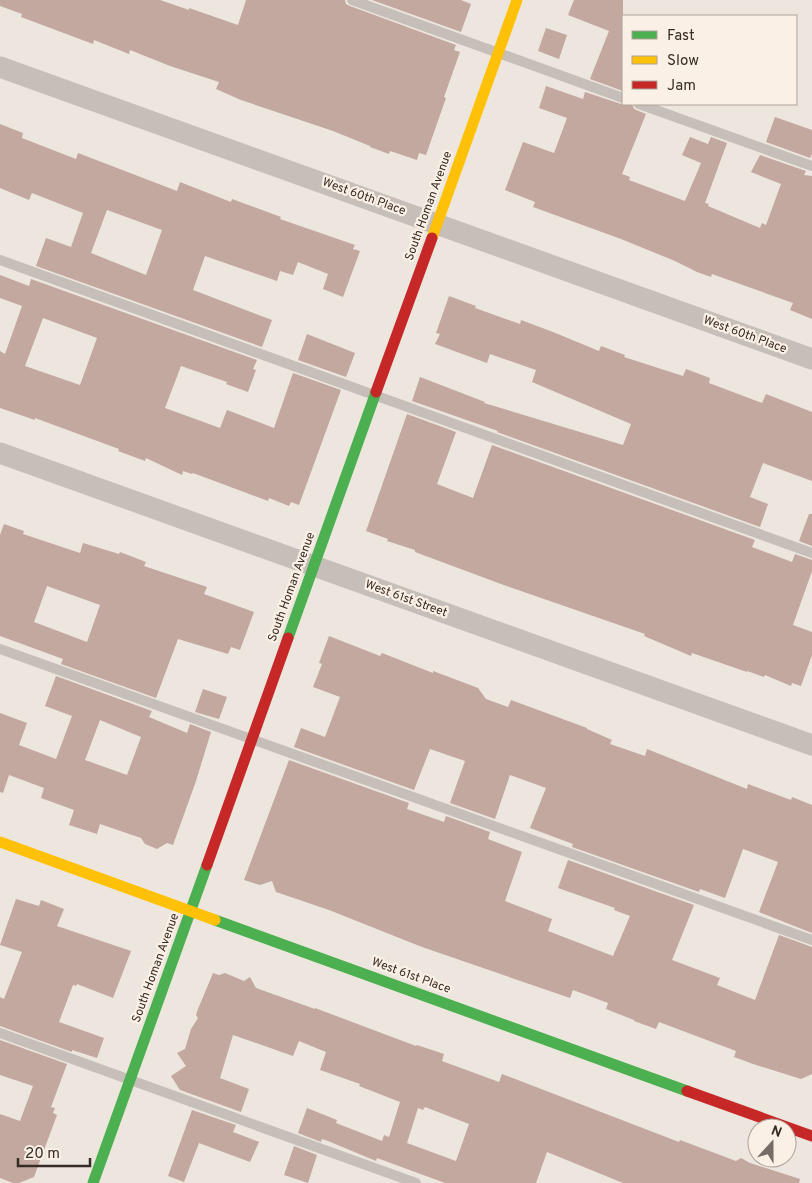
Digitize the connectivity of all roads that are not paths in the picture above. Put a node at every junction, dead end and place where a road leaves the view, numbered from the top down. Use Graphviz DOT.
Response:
graph roads {
  1 [pos="352,0"];
  2 [pos="517,0"];
  3 [pos="498,53"];
  4 [pos="0,67"];
  5 [pos="622,98"];
  6 [pos="642,105"];
  7 [pos="812,166"];
  8 [pos="437,224"];
  9 [pos="0,260"];
  10 [pos="812,359"];
  11 [pos="376,395"];
  12 [pos="0,453"];
  13 [pos="812,553"];
  14 [pos="314,566"];
  15 [pos="0,649"];
  16 [pos="252,739"];
  17 [pos="812,745"];
  18 [pos="0,842"];
  19 [pos="190,911"];
  20 [pos="812,940"];
  21 [pos="0,1033"];
  22 [pos="130,1080"];
  23 [pos="812,1136"];
  24 [pos="93,1183"];
  25 [pos="416,1183"];
  1 -- 3 [label="lane"];
  2 -- 3 [label="street, South Homan Avenue"];
  3 -- 5 [label="lane"];
  3 -- 8 [label="street, South Homan Avenue"];
  4 -- 8 [label="street, West 60th Place"];
  6 -- 7 [label="lane"];
  8 -- 10 [label="street, West 60th Place"];
  8 -- 11 [label="street, South Homan Avenue"];
  9 -- 11 [label="lane"];
  11 -- 13 [label="lane"];
  11 -- 14 [label="street, South Homan Avenue"];
  12 -- 14 [label="street, West 61st Street"];
  14 -- 16 [label="street, South Homan Avenue"];
  14 -- 17 [label="street, West 61st Street"];
  15 -- 16 [label="lane"];
  16 -- 19 [label="street, South Homan Avenue"];
  16 -- 20 [label="lane"];
  18 -- 19 [label="street, West 61st Place"];
  19 -- 22 [label="street, South Homan Avenue"];
  19 -- 23 [label="street, West 61st Place"];
  21 -- 22 [label="lane"];
  22 -- 24 [label="street, South Homan Avenue"];
  22 -- 25 [label="lane"];
}
